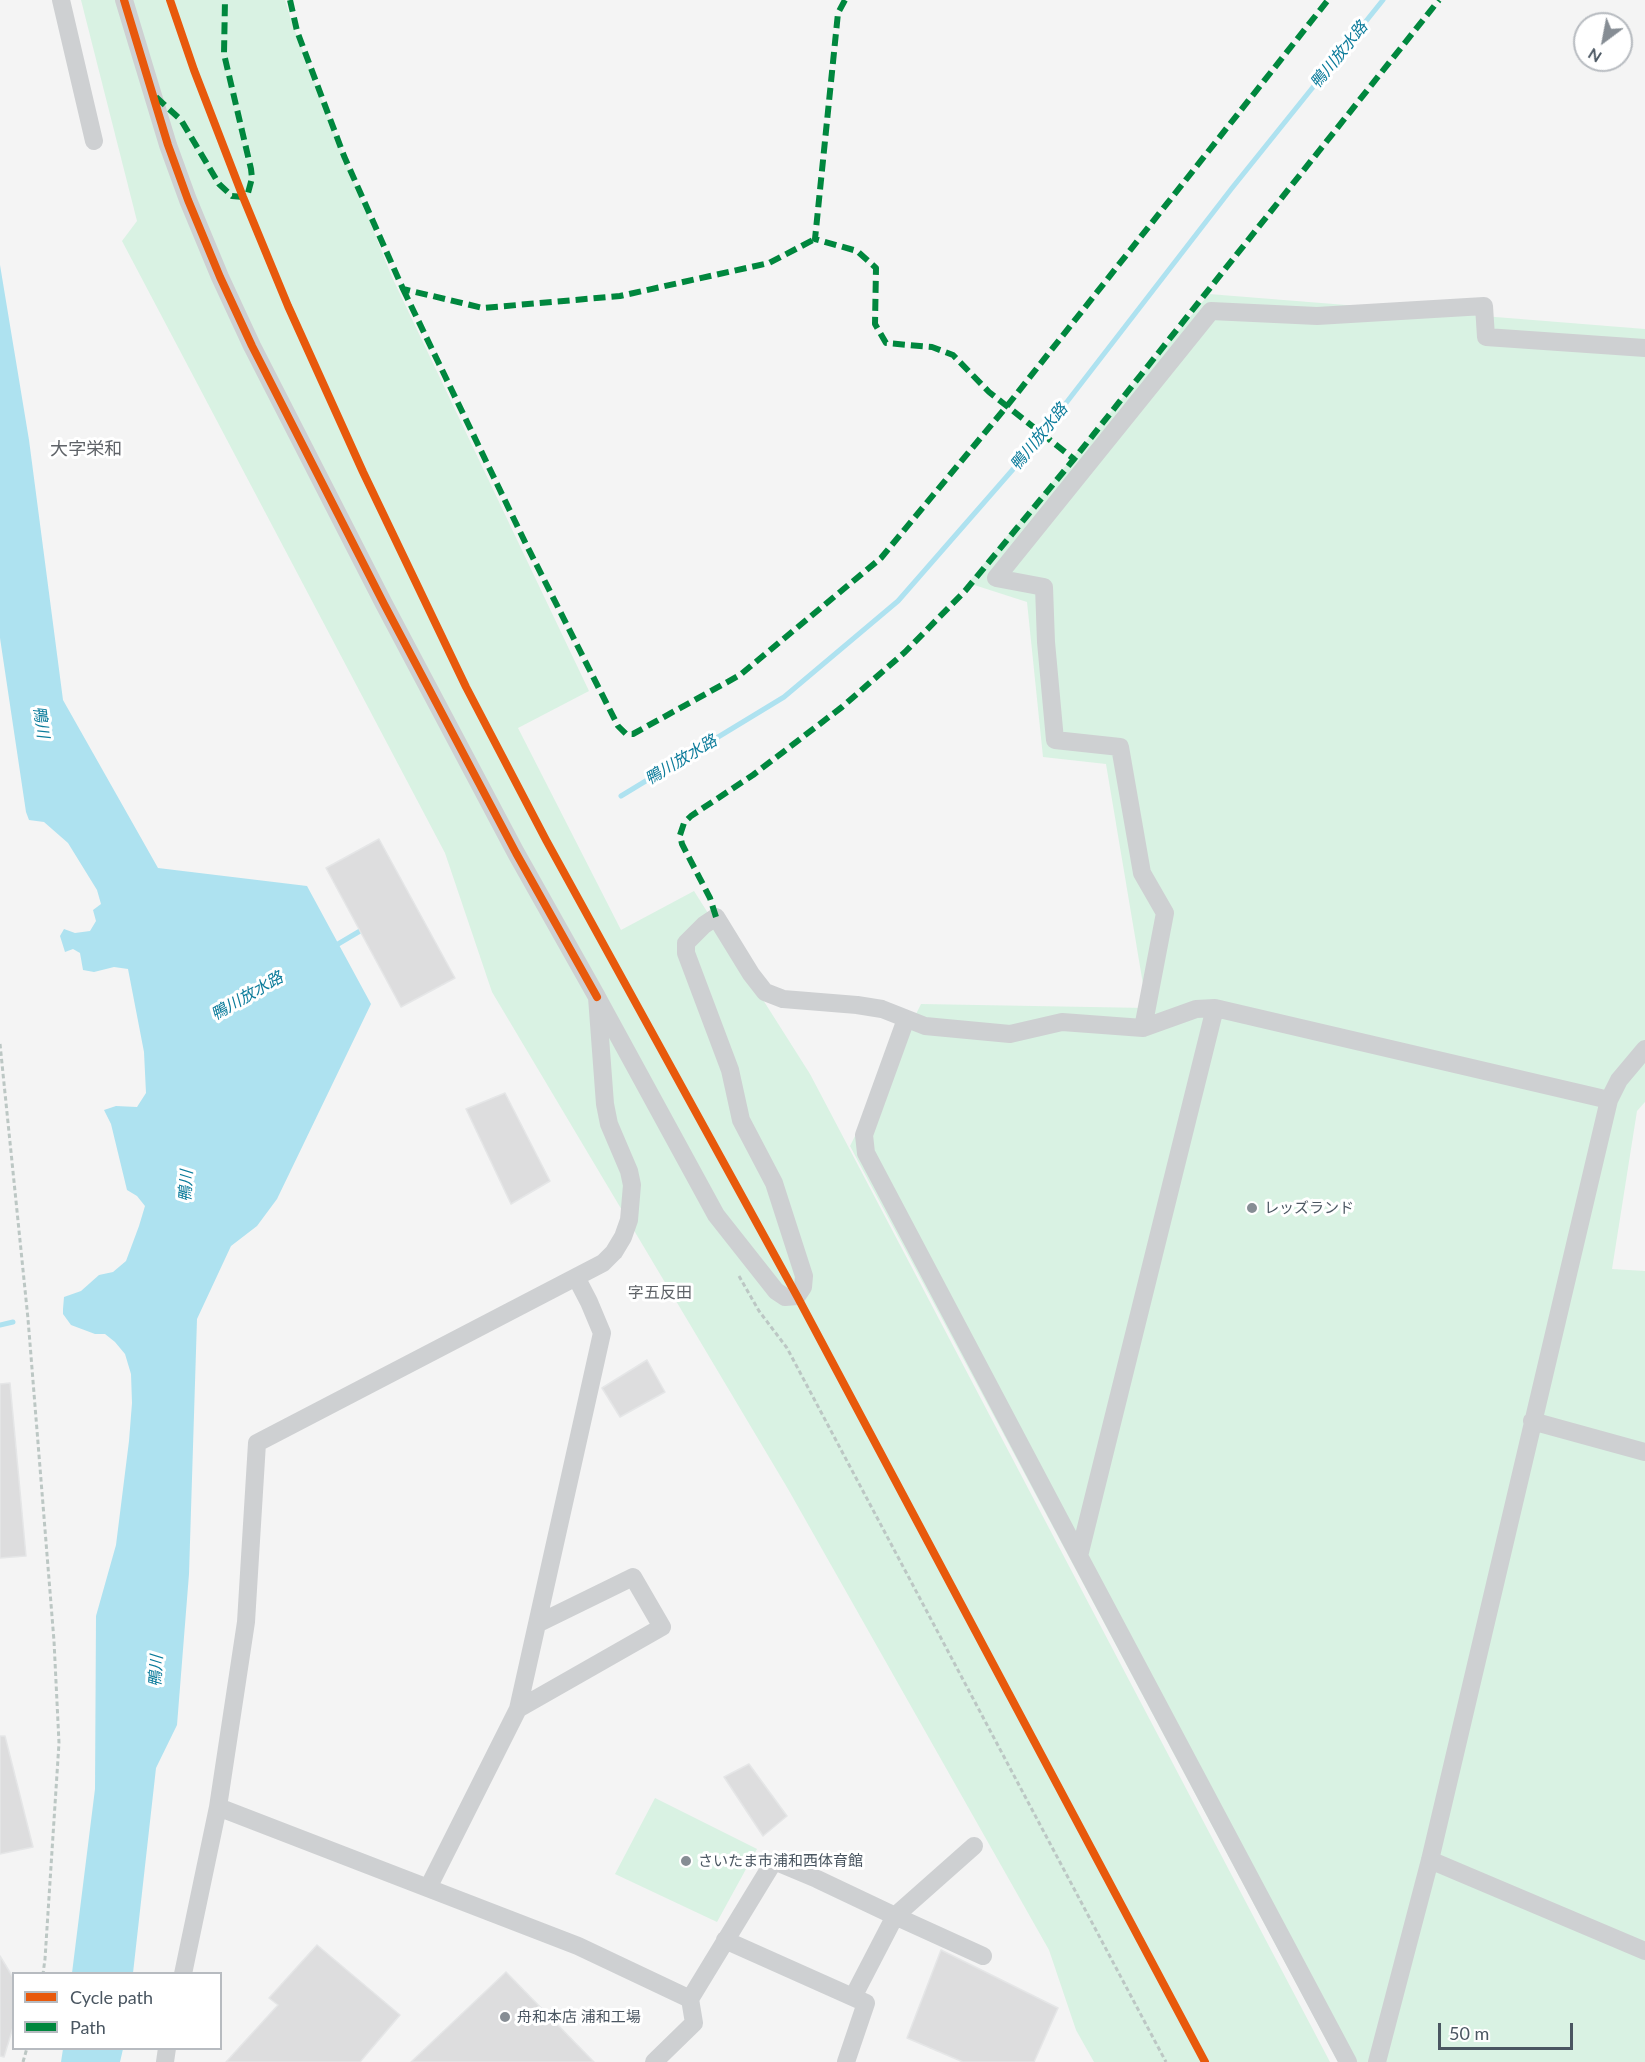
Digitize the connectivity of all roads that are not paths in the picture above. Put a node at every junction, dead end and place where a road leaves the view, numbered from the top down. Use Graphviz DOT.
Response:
graph roads {
  1 [pos="62,0"];
  2 [pos="124,0"];
  3 [pos="94,141"];
  4 [pos="1645,348"];
  5 [pos="597,997"];
  6 [pos="1215,1008"];
  7 [pos="906,1019"];
  8 [pos="1143,1028"];
  9 [pos="1645,1049"];
  10 [pos="1609,1100"];
  11 [pos="576,1277"];
  12 [pos="1532,1421"];
  13 [pos="1645,1452"];
  14 [pos="1079,1556"];
  15 [pos="537,1624"];
  16 [pos="518,1709"];
  17 [pos="218,1807"];
  18 [pos="974,1846"];
  19 [pos="1430,1860"];
  20 [pos="428,1888"];
  21 [pos="895,1916"];
  22 [pos="725,1940"];
  23 [pos="1645,1951"];
  24 [pos="983,1956"];
  25 [pos="183,1972"];
  26 [pos="690,2000"];
  27 [pos="860,2000"];
  28 [pos="654,2062"];
  29 [pos="846,2062"];
  30 [pos="1348,2062"];
  31 [pos="1377,2062"];
  1 -- 3 [label="street"];
  2 -- 5 [label="street"];
  4 -- 8 [label="street"];
  5 -- 7 [label="street"];
  5 -- 11 [label="street"];
  6 -- 8 [label="street"];
  6 -- 10 [label="street"];
  6 -- 14 [label="street"];
  7 -- 8 [label="street"];
  7 -- 14 [label="street"];
  9 -- 10 [label="street"];
  10 -- 12 [label="street"];
  11 -- 15 [label="street"];
  11 -- 17 [label="street"];
  12 -- 13 [label="street"];
  12 -- 19 [label="street"];
  14 -- 30 [label="street"];
  15 -- 16 [label="street"];
  15 -- 16 [label="street"];
  16 -- 20 [label="street"];
  17 -- 20 [label="street"];
  17 -- 25 [label="street"];
  18 -- 21 [label="street"];
  19 -- 23 [label="street"];
  19 -- 31 [label="street"];
  20 -- 26 [label="street"];
  21 -- 22 [label="street"];
  21 -- 24 [label="street"];
  21 -- 27 [label="street"];
  22 -- 26 [label="street"];
  22 -- 27 [label="street"];
  26 -- 28 [label="street"];
  27 -- 29 [label="street"];
}
